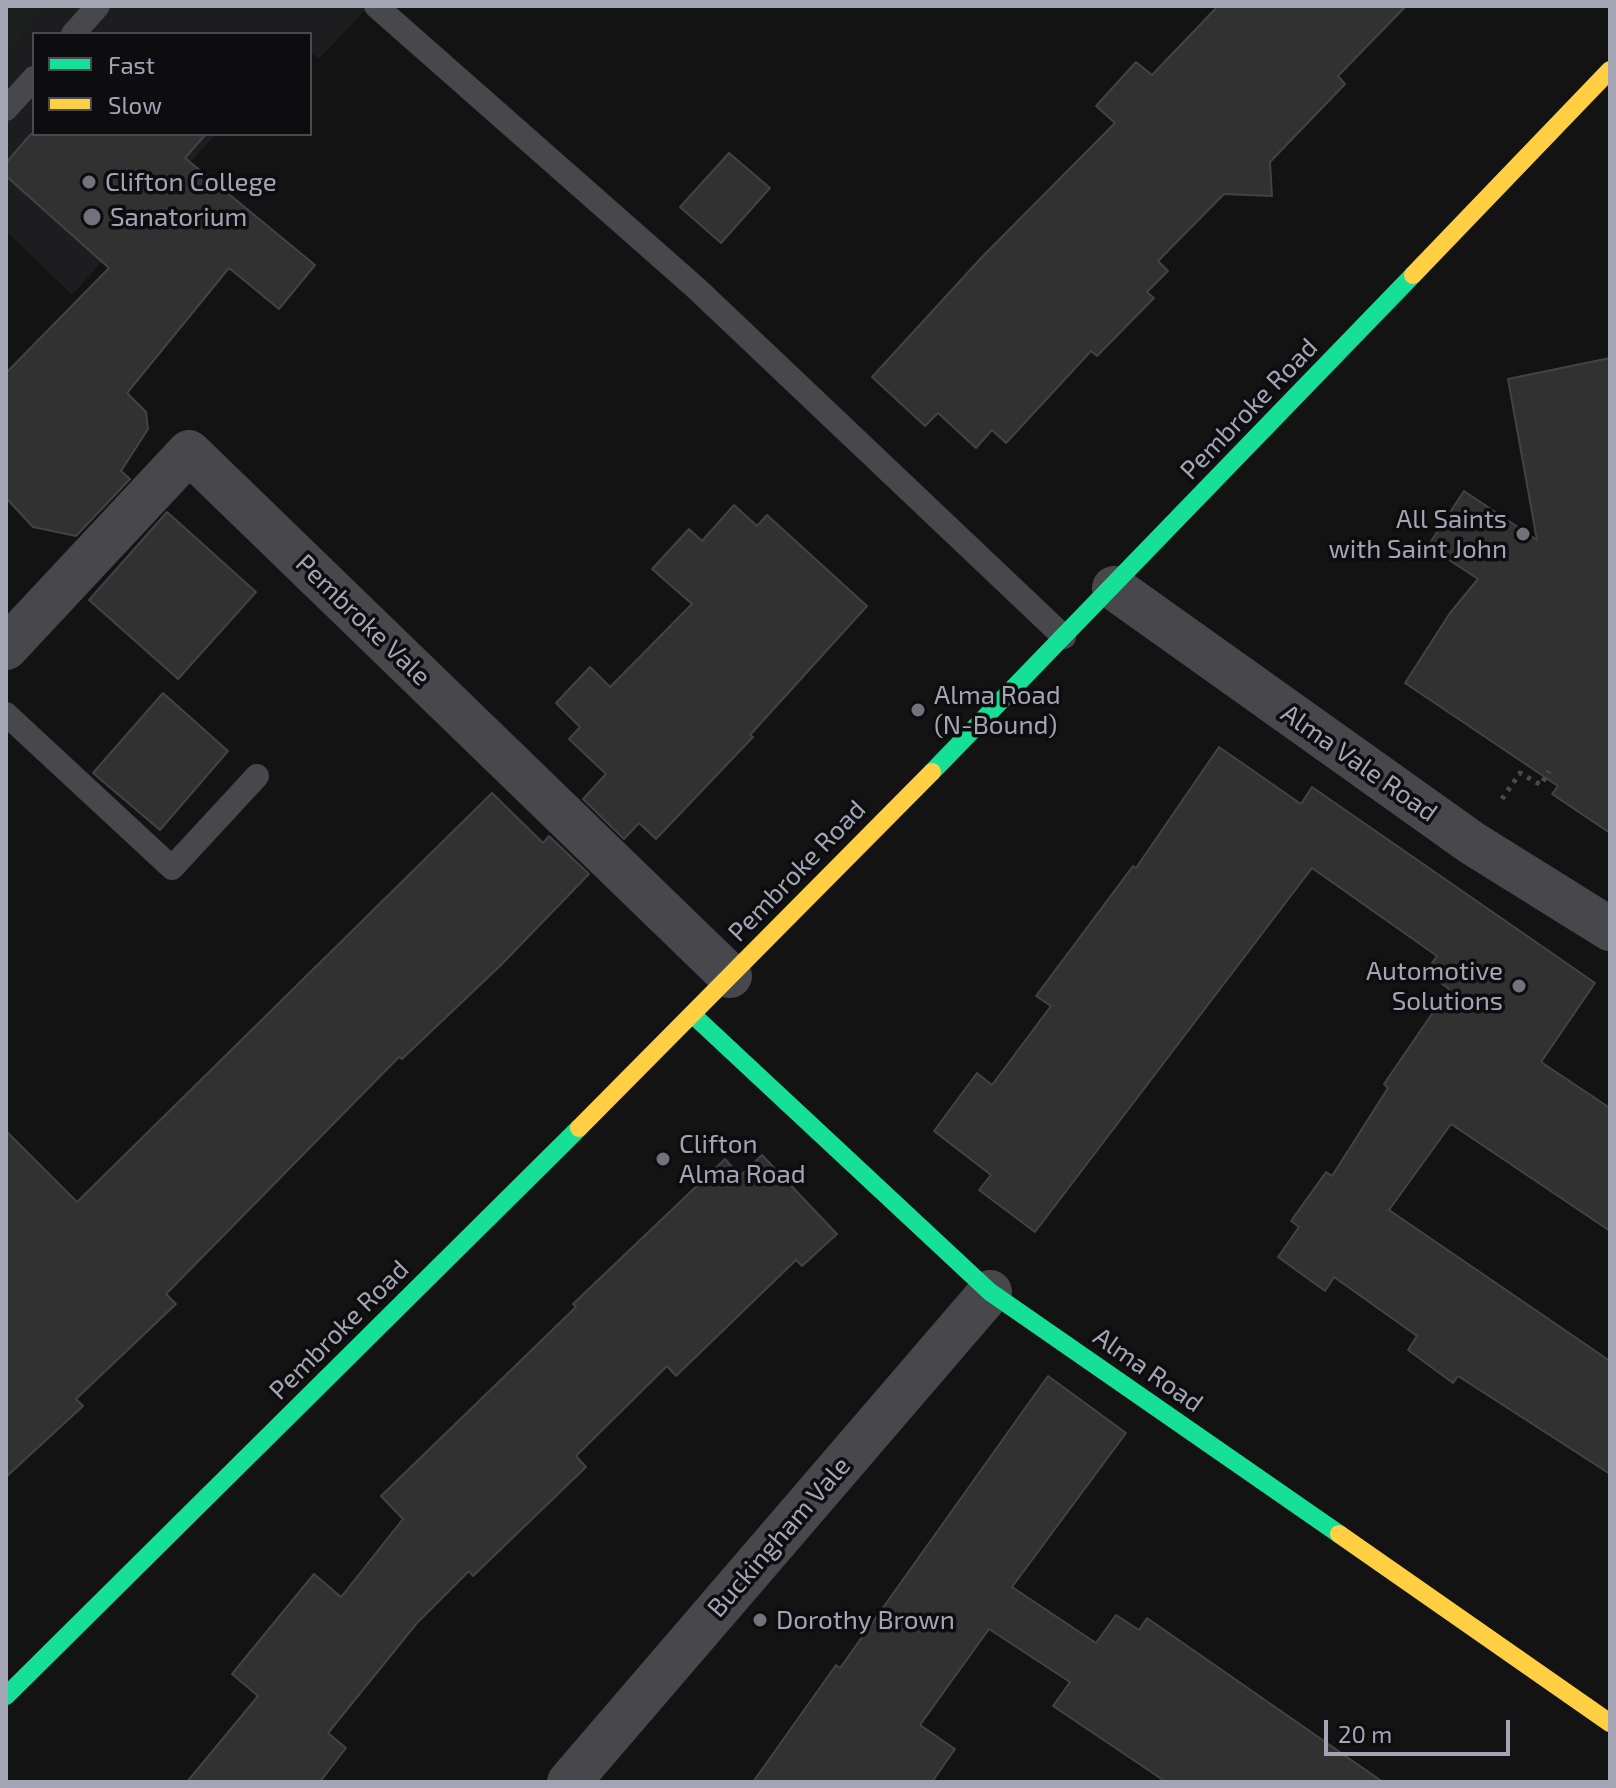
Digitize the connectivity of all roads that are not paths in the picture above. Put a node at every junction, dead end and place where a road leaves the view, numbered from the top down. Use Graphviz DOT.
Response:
graph roads {
  1 [pos="98,6"];
  2 [pos="376,6"];
  3 [pos="75,32"];
  4 [pos="1610,70"];
  5 [pos="32,80"];
  6 [pos="6,109"];
  7 [pos="1114,588"];
  8 [pos="1064,637"];
  9 [pos="6,648"];
  10 [pos="6,714"];
  11 [pos="257,776"];
  12 [pos="1610,929"];
  13 [pos="730,976"];
  14 [pos="693,1015"];
  15 [pos="990,1292"];
  16 [pos="6,1696"];
  17 [pos="1610,1723"];
  18 [pos="569,1782"];
  1 -- 3 [label="lane"];
  2 -- 8 [label="lane"];
  4 -- 7 [label="main road, Pembroke Road"];
  5 -- 6 [label="lane"];
  7 -- 8 [label="main road, Pembroke Road"];
  7 -- 12 [label="street, Alma Vale Road"];
  8 -- 13 [label="main road, Pembroke Road"];
  9 -- 13 [label="street, Pembroke Vale"];
  10 -- 11 [label="lane"];
  13 -- 14 [label="main road, Pembroke Road"];
  14 -- 15 [label="main road, Alma Road"];
  14 -- 16 [label="main road, Pembroke Road"];
  15 -- 17 [label="main road, Alma Road"];
  15 -- 18 [label="street, Buckingham Vale"];
}
